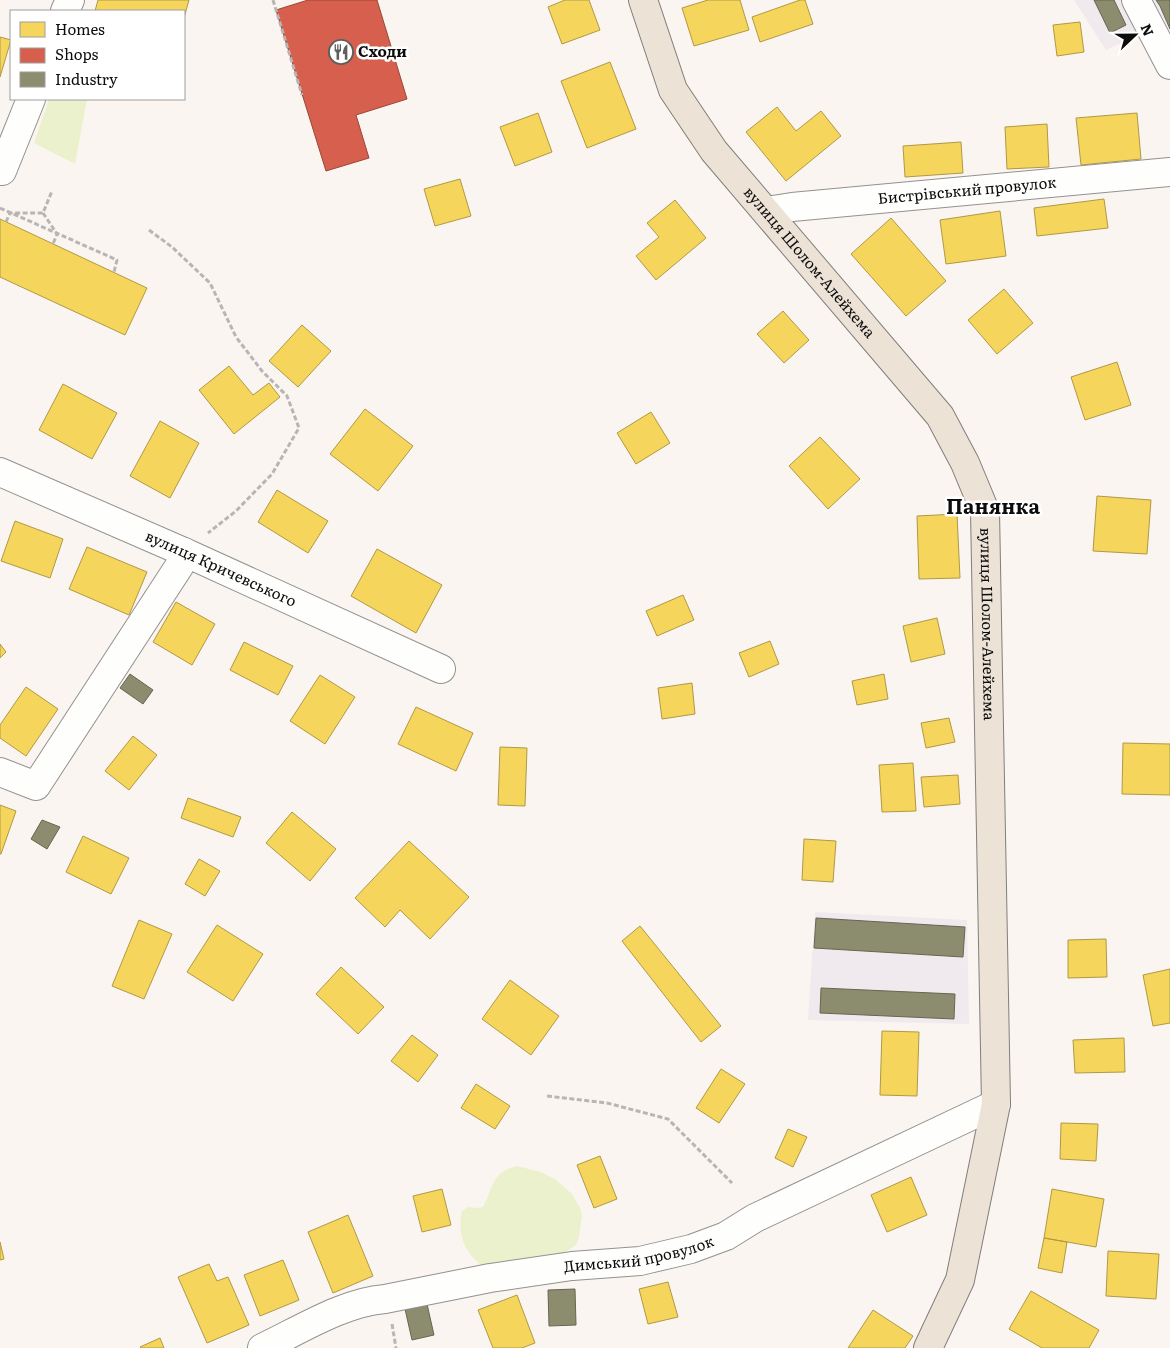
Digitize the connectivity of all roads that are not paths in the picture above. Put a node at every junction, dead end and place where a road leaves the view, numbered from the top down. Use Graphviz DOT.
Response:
graph roads {
  1 [pos="643,0"];
  2 [pos="1136,0"];
  3 [pos="1170,65"];
  4 [pos="31,100"];
  5 [pos="2,171"];
  6 [pos="1170,172"];
  7 [pos="766,211"];
  8 [pos="0,472"];
  9 [pos="184,552"];
  10 [pos="441,669"];
  11 [pos="0,772"];
  12 [pos="996,1104"];
  13 [pos="262,1348"];
  14 [pos="928,1348"];
  1 -- 7 [label="main road, вулиця Шолом-Алейхема"];
  2 -- 3 [label="street"];
  4 -- 5 [label="street"];
  6 -- 7 [label="street, Бистрівський провулок"];
  7 -- 12 [label="main road, вулиця Шолом-Алейхема"];
  8 -- 9 [label="street, вулиця Кричевського"];
  9 -- 10 [label="street, вулиця Кричевського"];
  9 -- 11 [label="street"];
  12 -- 13 [label="street, Димський провулок"];
  12 -- 14 [label="main road, вулиця Шолом-Алейхема"];
}
